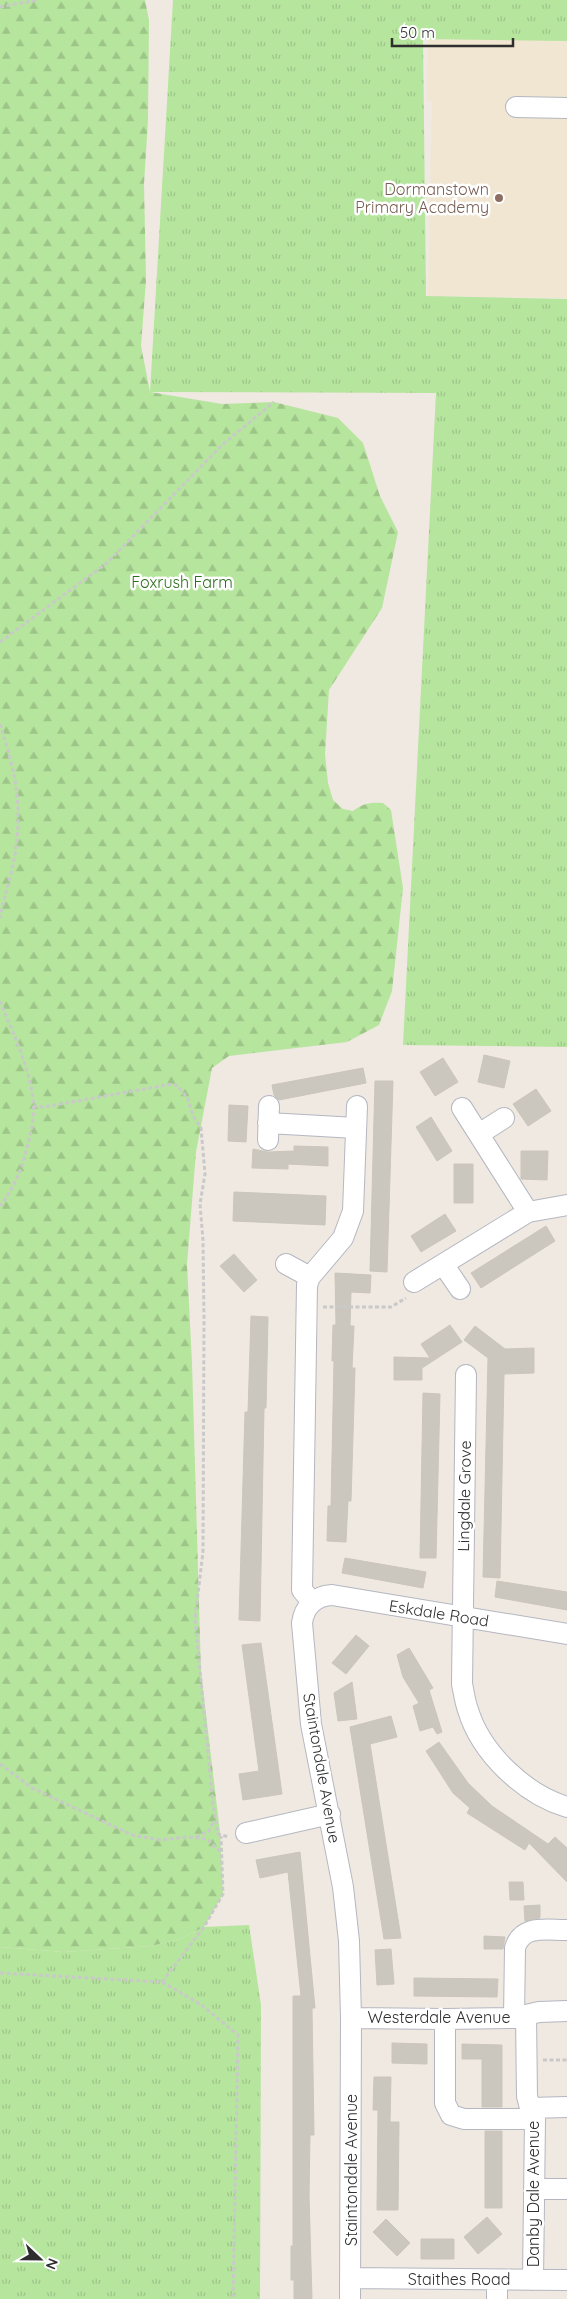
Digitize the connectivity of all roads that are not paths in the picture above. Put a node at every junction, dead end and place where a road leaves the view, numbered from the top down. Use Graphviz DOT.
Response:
graph roads {
  1 [pos="516,107"];
  2 [pos="567,108"];
  3 [pos="357,1106"];
  4 [pos="462,1108"];
  5 [pos="504,1118"];
  6 [pos="268,1123"];
  7 [pos="356,1128"];
  8 [pos="479,1134"];
  9 [pos="567,1205"];
  10 [pos="528,1212"];
  11 [pos="286,1264"];
  12 [pos="444,1264"];
  13 [pos="310,1277"];
  14 [pos="414,1282"];
  15 [pos="460,1289"];
  16 [pos="466,1375"];
  17 [pos="312,1602"];
  18 [pos="462,1617"];
  19 [pos="567,1634"];
  20 [pos="567,1807"];
  21 [pos="330,1814"];
  22 [pos="246,1833"];
  23 [pos="567,1930"];
  24 [pos="567,2011"];
  25 [pos="520,2016"];
  26 [pos="351,2018"];
  27 [pos="445,2019"];
  28 [pos="567,2107"];
  29 [pos="533,2114"];
  30 [pos="534,2189"];
  31 [pos="567,2189"];
  32 [pos="350,2278"];
  33 [pos="533,2280"];
  34 [pos="567,2280"];
  35 [pos="497,2289"];
  36 [pos="350,2299"];
  1 -- 2 [label="street"];
  3 -- 7 [label="street"];
  4 -- 8 [label="street"];
  5 -- 8 [label="street"];
  6 -- 7 [label="street"];
  7 -- 13 [label="street"];
  8 -- 10 [label="street"];
  9 -- 10 [label="street"];
  10 -- 12 [label="street"];
  11 -- 13 [label="street"];
  12 -- 14 [label="street"];
  12 -- 15 [label="street"];
  13 -- 17 [label="street"];
  16 -- 18 [label="street, Lingdale Grove"];
  17 -- 18 [label="street, Eskdale Road"];
  17 -- 21 [label="street, Staintondale Avenue"];
  18 -- 19 [label="street, Eskdale Road"];
  18 -- 20 [label="street, Lingdale Grove"];
  21 -- 22 [label="street"];
  21 -- 26 [label="street, Staintondale Avenue"];
  23 -- 25 [label="street, Danby Dale Avenue"];
  24 -- 25 [label="street, Westerdale Avenue"];
  25 -- 27 [label="street, Westerdale Avenue"];
  25 -- 29 [label="street, Danby Dale Avenue"];
  26 -- 27 [label="street, Westerdale Avenue"];
  26 -- 32 [label="street, Staintondale Avenue"];
  27 -- 29 [label="street"];
  28 -- 29 [label="street"];
  29 -- 30 [label="street, Danby Dale Avenue"];
  30 -- 31 [label="street"];
  30 -- 33 [label="street, Danby Dale Avenue"];
  32 -- 35 [label="street, Staithes Road"];
  32 -- 36 [label="street, Staintondale Avenue"];
  33 -- 34 [label="street, Staithes Road"];
  33 -- 35 [label="street, Staithes Road"];
}
